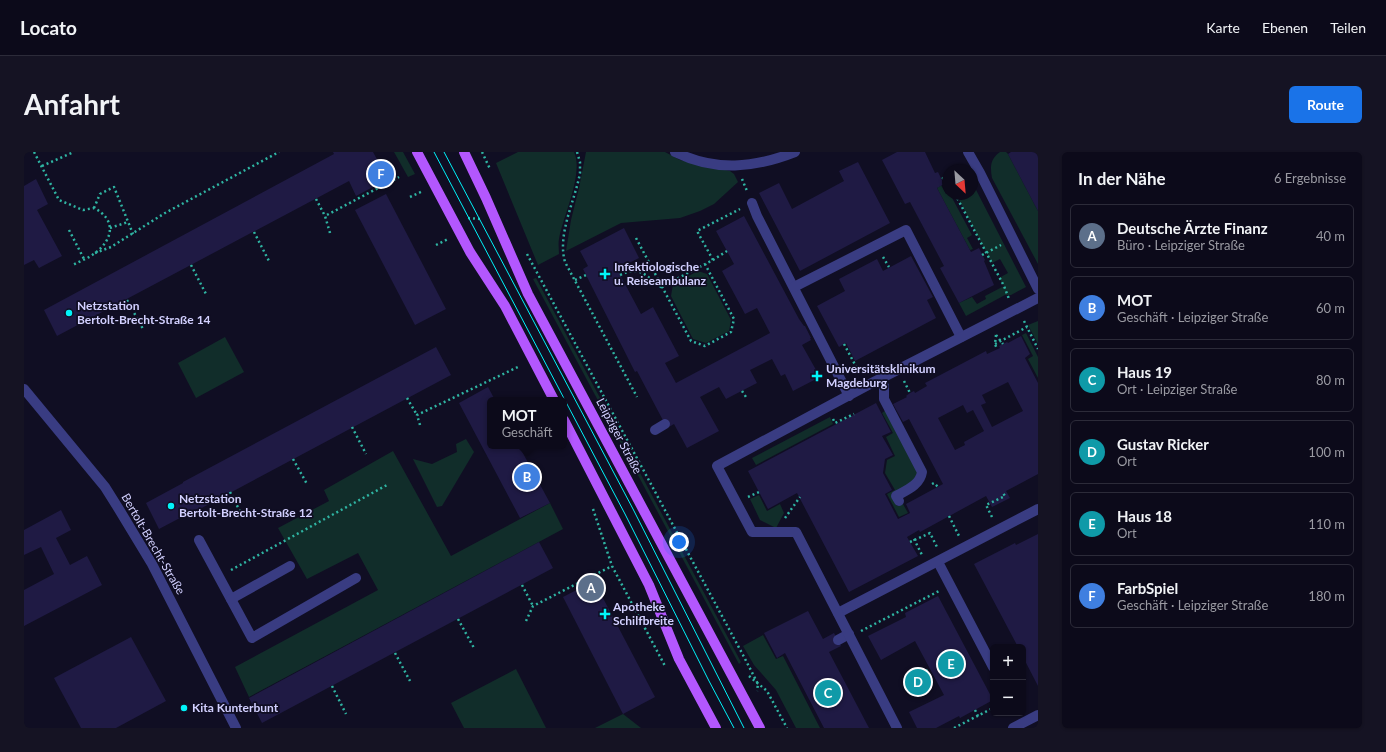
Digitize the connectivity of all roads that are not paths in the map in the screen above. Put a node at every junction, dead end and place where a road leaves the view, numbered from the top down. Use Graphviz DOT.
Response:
graph roads {
  1 [pos="416,152"];
  2 [pos="464,152"];
  3 [pos="675,152"];
  4 [pos="795,152"];
  5 [pos="968,152"];
  6 [pos="752,203"];
  7 [pos="794,287"];
  8 [pos="1038,289"];
  9 [pos="1038,298"];
  10 [pos="961,338"];
  11 [pos="884,386"];
  12 [pos="24,389"];
  13 [pos="849,396"];
  14 [pos="552,397"];
  15 [pos="665,424"];
  16 [pos="567,426"];
  17 [pos="655,430"];
  18 [pos="899,501"];
  19 [pos="1038,510"];
  20 [pos="199,540"];
  21 [pos="938,562"];
  22 [pos="290,566"];
  23 [pos="356,578"];
  24 [pos="231,598"];
  25 [pos="838,613"];
  26 [pos="854,633"];
  27 [pos="838,640"];
  28 [pos="990,661"];
  29 [pos="1038,715"];
  30 [pos="236,728"];
  31 [pos="716,728"];
  32 [pos="760,728"];
  33 [pos="898,728"];
  34 [pos="1013,728"];
  1 -- 14 [label="main road"];
  2 -- 32 [label="main road, Leipziger Straße"];
  3 -- 4 [label="street"];
  5 -- 8 [label="street"];
  6 -- 7 [label="street"];
  7 -- 10 [label="street"];
  7 -- 13 [label="street"];
  9 -- 10 [label="street"];
  10 -- 13 [label="street"];
  11 -- 18 [label="street"];
  12 -- 30 [label="street, Bertolt-Brecht-Straße"];
  13 -- 25 [label="street"];
  15 -- 17 [label="street"];
  16 -- 31 [label="main road"];
  19 -- 21 [label="street"];
  20 -- 24 [label="street"];
  21 -- 25 [label="street"];
  21 -- 28 [label="street"];
  22 -- 24 [label="street"];
  23 -- 24 [label="street"];
  25 -- 26 [label="street"];
  26 -- 27 [label="street"];
  26 -- 33 [label="street"];
  29 -- 34 [label="street"];
}
